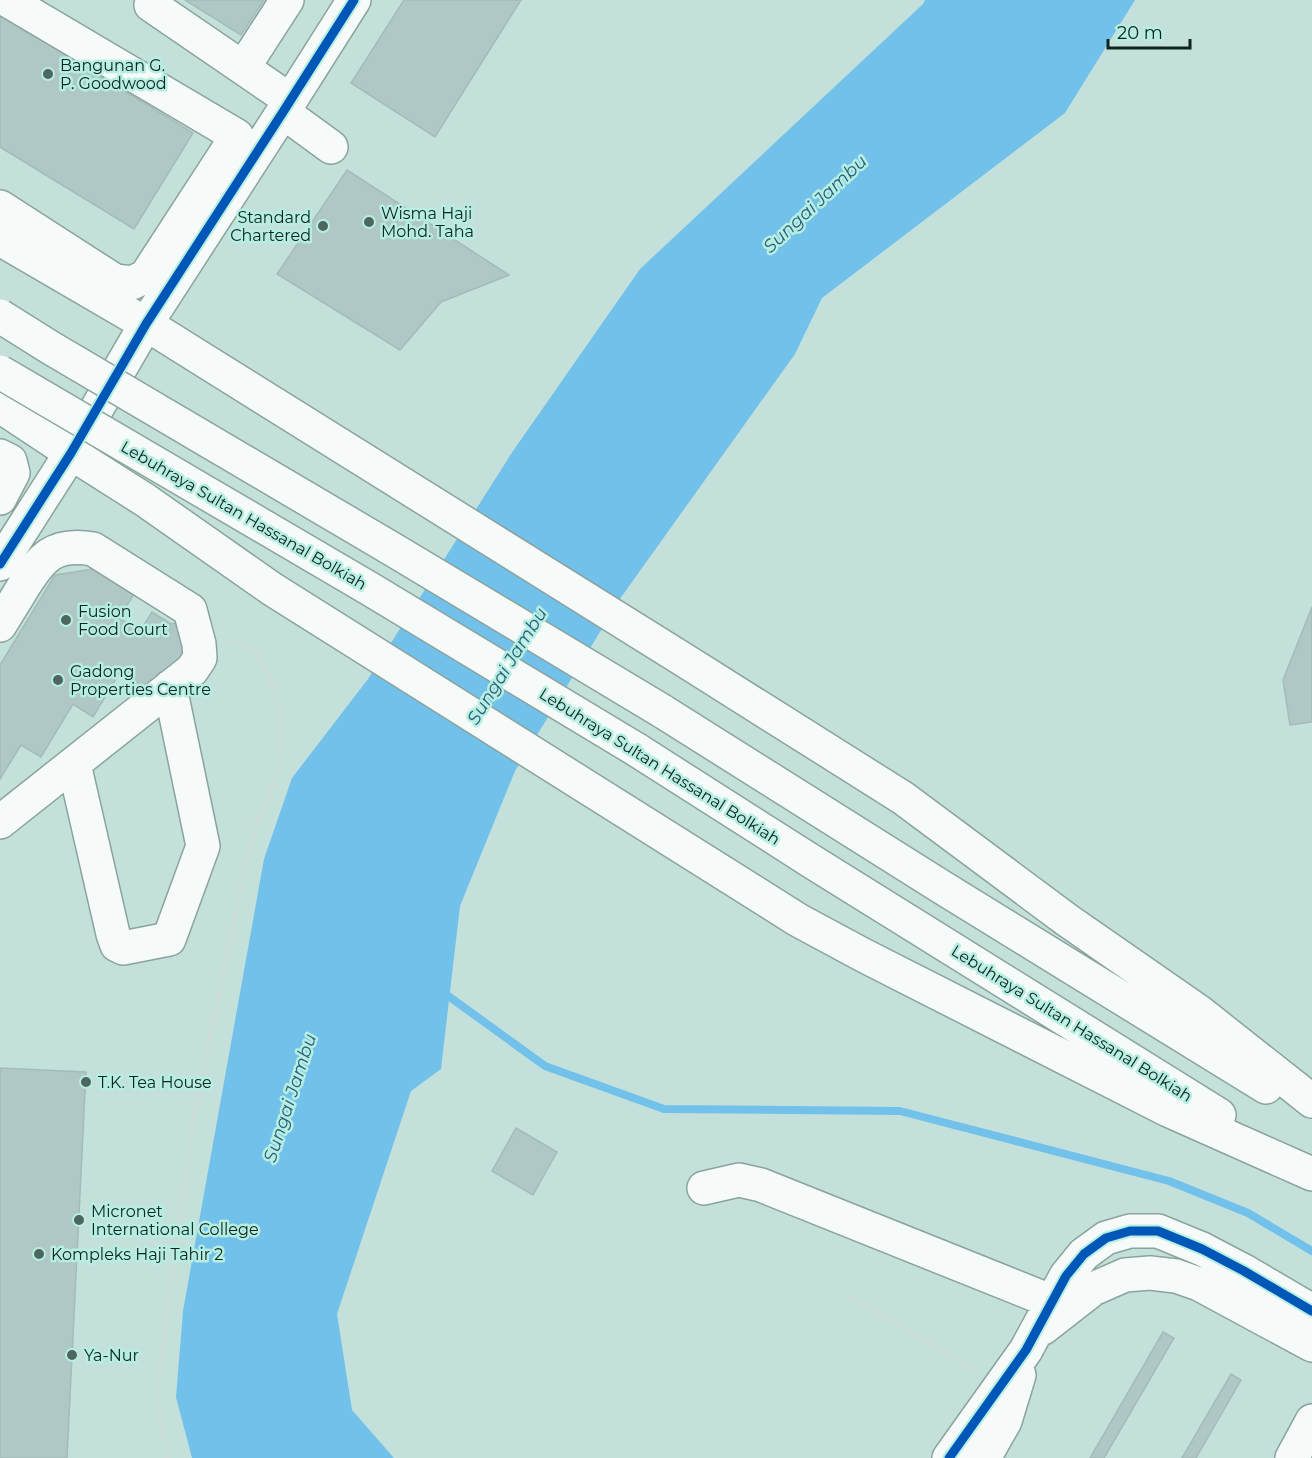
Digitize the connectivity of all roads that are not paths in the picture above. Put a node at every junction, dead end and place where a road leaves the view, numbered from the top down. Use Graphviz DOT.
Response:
graph roads {
  1 [pos="7,0"];
  2 [pos="154,0"];
  3 [pos="286,0"];
  4 [pos="354,0"];
  5 [pos="243,68"];
  6 [pos="287,106"];
  7 [pos="331,147"];
  8 [pos="0,207"];
  9 [pos="0,239"];
  10 [pos="0,316"];
  11 [pos="146,324"];
  12 [pos="0,372"];
  13 [pos="0,406"];
  14 [pos="71,453"];
  15 [pos="0,456"];
  16 [pos="0,498"];
  17 [pos="3,559"];
  18 [pos="0,615"];
  19 [pos="0,625"];
  20 [pos="170,687"];
  21 [pos="74,764"];
  22 [pos="0,822"];
  23 [pos="1312,1101"];
  24 [pos="1312,1115"];
  25 [pos="1312,1174"];
  26 [pos="704,1188"];
  27 [pos="1053,1302"];
  28 [pos="1312,1311"];
  29 [pos="1032,1341"];
  30 [pos="1312,1346"];
  31 [pos="949,1458"];
  32 [pos="984,1458"];
  1 -- 8 [label="main road"];
  2 -- 5 [label="main road"];
  3 -- 5 [label="main road"];
  4 -- 6 [label="main road"];
  5 -- 6 [label="main road"];
  6 -- 7 [label="main road"];
  6 -- 11 [label="main road"];
  9 -- 11 [label="main road"];
  10 -- 24 [label="main road, bridge"];
  11 -- 14 [label="main road"];
  11 -- 23 [label="main road"];
  12 -- 25 [label="main road, Lebuhraya Sultan Hassanal Bolkiah, bridge"];
  13 -- 14 [label="main road"];
  14 -- 17 [label="main road"];
  14 -- 25 [label="main road"];
  15 -- 16 [label="main road"];
  17 -- 18 [label="main road"];
  19 -- 20 [label="main road"];
  20 -- 21 [label="main road"];
  20 -- 21 [label="main road"];
  21 -- 22 [label="main road"];
  26 -- 27 [label="main road"];
  27 -- 28 [label="main road"];
  27 -- 29 [label="main road"];
  29 -- 30 [label="main road"];
  29 -- 31 [label="main road"];
  29 -- 32 [label="main road"];
}
